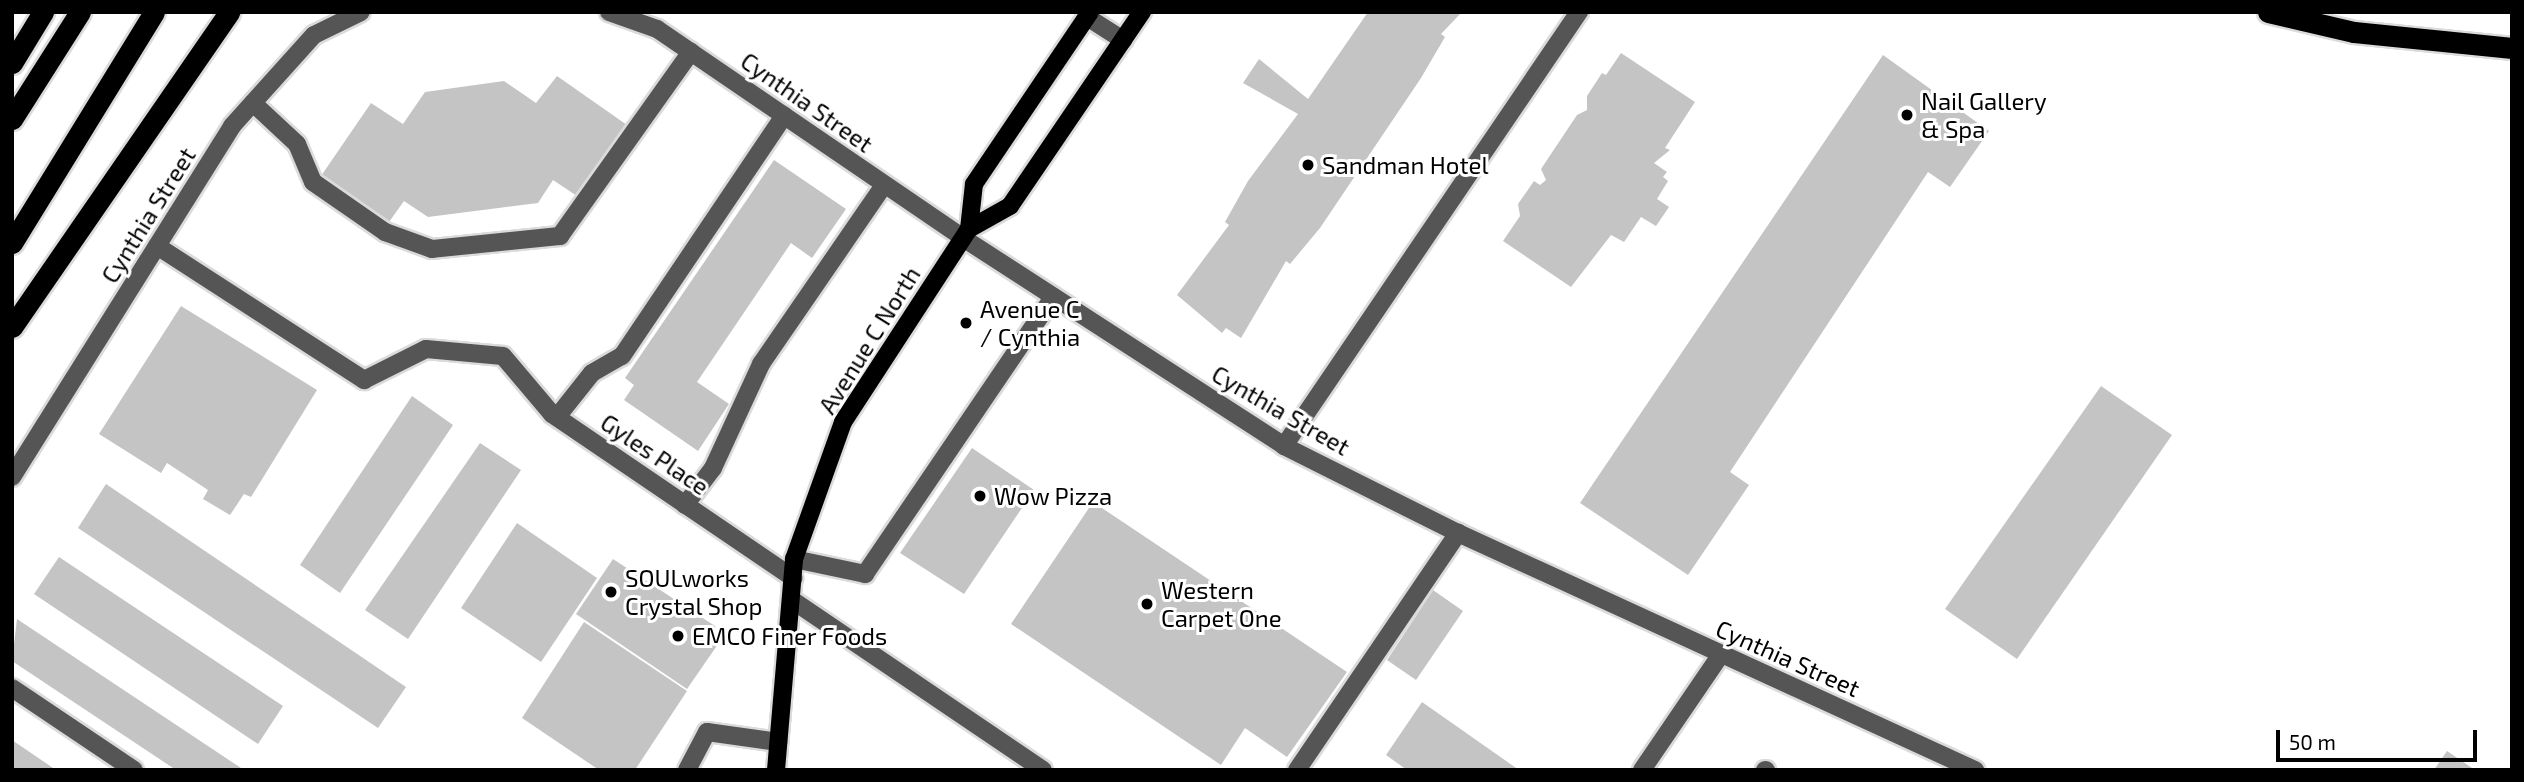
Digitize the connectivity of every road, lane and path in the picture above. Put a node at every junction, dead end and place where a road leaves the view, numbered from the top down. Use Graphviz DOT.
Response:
graph roads {
  1 [pos="43,12"];
  2 [pos="80,12"];
  3 [pos="154,12"];
  4 [pos="229,12"];
  5 [pos="361,12"];
  6 [pos="609,12"];
  7 [pos="1142,12"];
  8 [pos="1579,12"];
  9 [pos="2268,12"];
  10 [pos="1089,15"];
  11 [pos="1123,40"];
  12 [pos="2512,48"];
  13 [pos="691,52"];
  14 [pos="12,63"];
  15 [pos="253,103"];
  16 [pos="784,116"];
  17 [pos="12,118"];
  18 [pos="884,185"];
  19 [pos="966,234"];
  20 [pos="12,243"];
  21 [pos="157,246"];
  22 [pos="1053,297"];
  23 [pos="12,327"];
  24 [pos="557,417"];
  25 [pos="1284,446"];
  26 [pos="12,477"];
  27 [pos="685,505"];
  28 [pos="1458,533"];
  29 [pos="794,559"];
  30 [pos="793,578"];
  31 [pos="792,600"];
  32 [pos="1721,654"];
  33 [pos="12,688"];
  34 [pos="778,742"];
  35 [pos="134,770"];
  36 [pos="687,770"];
  37 [pos="776,770"];
  38 [pos="1043,770"];
  39 [pos="1297,770"];
  40 [pos="1642,770"];
  41 [pos="1975,770"];
  1 -- 14 [label="highway"];
  2 -- 17 [label="highway"];
  3 -- 20 [label="highway"];
  4 -- 23 [label="highway"];
  5 -- 15 [label="street, Cynthia Street"];
  6 -- 13 [label="street, Cynthia Street"];
  7 -- 11 [label="main road, Avenue C North"];
  8 -- 25 [label="street"];
  9 -- 12 [label="highway"];
  10 -- 11 [label="street"];
  10 -- 19 [label="main road, Avenue C North"];
  11 -- 19 [label="main road, Avenue C North"];
  13 -- 15 [label="street"];
  13 -- 16 [label="street, Cynthia Street"];
  15 -- 21 [label="street, Cynthia Street"];
  16 -- 18 [label="street, Cynthia Street"];
  16 -- 24 [label="street"];
  18 -- 19 [label="street, Cynthia Street"];
  18 -- 27 [label="street"];
  19 -- 22 [label="street, Cynthia Street"];
  19 -- 29 [label="main road, Avenue C North"];
  21 -- 24 [label="street, Gyles Place"];
  21 -- 26 [label="street, Cynthia Street"];
  22 -- 25 [label="street, Cynthia Street"];
  22 -- 29 [label="street"];
  24 -- 27 [label="street, Gyles Place"];
  25 -- 28 [label="street, Cynthia Street"];
  27 -- 30 [label="street, Gyles Place"];
  28 -- 32 [label="street, Cynthia Street"];
  28 -- 39 [label="street"];
  29 -- 30 [label="main road, Avenue C North"];
  30 -- 31 [label="main road, Avenue C North"];
  31 -- 34 [label="main road, Avenue C North"];
  31 -- 38 [label="street"];
  32 -- 40 [label="street"];
  32 -- 41 [label="street, Cynthia Street"];
  33 -- 35 [label="street"];
  34 -- 36 [label="street"];
  34 -- 37 [label="main road, Avenue C North"];
}
